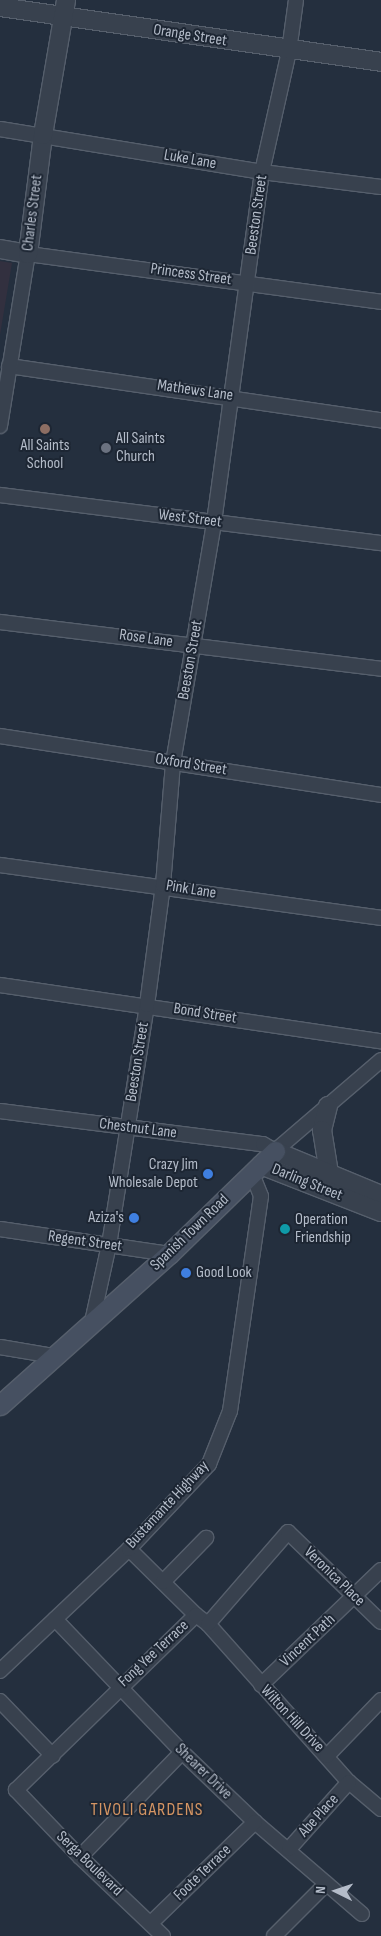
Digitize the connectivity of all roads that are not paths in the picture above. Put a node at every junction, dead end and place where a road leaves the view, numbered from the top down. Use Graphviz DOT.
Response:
graph roads {
  1 [pos="296,0"];
  2 [pos="0,7"];
  3 [pos="65,8"];
  4 [pos="289,51"];
  5 [pos="381,62"];
  6 [pos="0,129"];
  7 [pos="43,135"];
  8 [pos="262,172"];
  9 [pos="381,187"];
  10 [pos="0,249"];
  11 [pos="28,254"];
  12 [pos="248,283"];
  13 [pos="381,302"];
  14 [pos="8,366"];
  15 [pos="231,396"];
  16 [pos="381,420"];
  17 [pos="0,426"];
  18 [pos="0,495"];
  19 [pos="214,522"];
  20 [pos="381,543"];
  21 [pos="0,622"];
  22 [pos="194,646"];
  23 [pos="381,668"];
  24 [pos="0,736"];
  25 [pos="173,763"];
  26 [pos="381,795"];
  27 [pos="0,864"];
  28 [pos="163,885"];
  29 [pos="381,918"];
  30 [pos="0,985"];
  31 [pos="146,1005"];
  32 [pos="381,1041"];
  33 [pos="381,1060"];
  34 [pos="328,1106"];
  35 [pos="0,1110"];
  36 [pos="127,1128"];
  37 [pos="276,1151"];
  38 [pos="256,1169"];
  39 [pos="329,1173"];
  40 [pos="381,1195"];
  41 [pos="381,1212"];
  42 [pos="0,1229"];
  43 [pos="109,1245"];
  44 [pos="170,1254"];
  45 [pos="92,1322"];
  46 [pos="0,1347"];
  47 [pos="54,1356"];
  48 [pos="0,1405"];
  49 [pos="288,1532"];
  50 [pos="206,1538"];
  51 [pos="129,1549"];
  52 [pos="381,1570"];
  53 [pos="163,1582"];
  54 [pos="354,1598"];
  55 [pos="196,1614"];
  56 [pos="55,1619"];
  57 [pos="381,1622"];
  58 [pos="208,1624"];
  59 [pos="0,1671"];
  60 [pos="261,1685"];
  61 [pos="120,1686"];
  62 [pos="381,1700"];
  63 [pos="0,1701"];
  64 [pos="182,1752"];
  65 [pos="54,1756"];
  66 [pos="327,1756"];
  67 [pos="349,1782"];
  68 [pos="16,1790"];
  69 [pos="381,1809"];
  70 [pos="255,1822"];
  71 [pos="289,1849"];
  72 [pos="80,1857"];
  73 [pos="326,1884"];
  74 [pos="362,1914"];
  75 [pos="151,1923"];
  76 [pos="163,1936"];
  77 [pos="274,1936"];
  1 -- 4 [label="street, Beeston Street"];
  2 -- 3 [label="street, Orange Street"];
  3 -- 4 [label="street, Orange Street"];
  3 -- 7 [label="street, Charles Street"];
  4 -- 5 [label="street, Orange Street"];
  4 -- 8 [label="street, Beeston Street"];
  6 -- 7 [label="street, Luke Lane"];
  7 -- 8 [label="street, Luke Lane"];
  7 -- 11 [label="street, Charles Street"];
  8 -- 9 [label="street, Luke Lane"];
  8 -- 12 [label="street, Beeston Street"];
  10 -- 11 [label="street, Princess Street"];
  11 -- 12 [label="street, Princess Street"];
  11 -- 14 [label="street, Charles Street"];
  12 -- 13 [label="street, Princess Street"];
  12 -- 15 [label="street, Beeston Street"];
  14 -- 15 [label="street, Mathews Lane"];
  14 -- 17 [label="street, Charles Street"];
  15 -- 16 [label="street, Mathews Lane"];
  15 -- 19 [label="street, Beeston Street"];
  18 -- 19 [label="street, West Street"];
  19 -- 20 [label="street, West Street"];
  19 -- 22 [label="street, Beeston Street"];
  21 -- 22 [label="street, Rose Lane"];
  22 -- 23 [label="street, Rose Lane"];
  22 -- 25 [label="street, Beeston Street"];
  24 -- 25 [label="street, Oxford Street"];
  25 -- 26 [label="street, Oxford Street"];
  25 -- 28 [label="street, Beeston Street"];
  27 -- 28 [label="street, Pink Lane"];
  28 -- 29 [label="street, Pink Lane"];
  28 -- 31 [label="street, Beeston Street"];
  30 -- 31 [label="street, Bond Street"];
  31 -- 32 [label="street, Bond Street"];
  31 -- 36 [label="street, Beeston Street"];
  33 -- 34 [label="street, Spanish Town Road"];
  34 -- 37 [label="street, Spanish Town Road"];
  34 -- 39 [label="street"];
  35 -- 36 [label="street, Chestnut Lane"];
  36 -- 37 [label="street, Chestnut Lane"];
  36 -- 43 [label="street, Beeston Street"];
  37 -- 38 [label="main road, Spanish Town Road"];
  37 -- 39 [label="street, Darling Street"];
  38 -- 41 [label="street, Darling Street"];
  38 -- 44 [label="main road, Spanish Town Road"];
  38 -- 51 [label="street, Bustamante Highway"];
  39 -- 40 [label="street, Darling Street"];
  42 -- 43 [label="street, Regent Street"];
  43 -- 44 [label="street, Regent Street"];
  43 -- 45 [label="street, Beeston Street"];
  44 -- 45 [label="main road, Spanish Town Road"];
  45 -- 47 [label="main road, Spanish Town Road"];
  46 -- 47 [label="street"];
  47 -- 48 [label="main road, Spanish Town Road"];
  49 -- 54 [label="street, Veronica Place"];
  49 -- 58 [label="street, Fong Yee Terrace"];
  50 -- 53 [label="street"];
  51 -- 53 [label="street"];
  51 -- 56 [label="street, Bustamante Highway"];
  52 -- 54 [label="street, Vincent Path"];
  53 -- 55 [label="street"];
  54 -- 57 [label="street, Veronica Place"];
  54 -- 60 [label="street, Vincent Path"];
  55 -- 58 [label="street, Fong Yee Terrace"];
  55 -- 61 [label="street, Fong Yee Terrace"];
  56 -- 59 [label="street, Bustamante Highway"];
  56 -- 61 [label="street, Shearer Drive"];
  58 -- 60 [label="street, Wilton Hill Drive"];
  60 -- 66 [label="street, Wilton Hill Drive"];
  61 -- 64 [label="street, Shearer Drive"];
  61 -- 65 [label="street, Fong Yee Terrace"];
  62 -- 66 [label="street"];
  63 -- 65 [label="street"];
  64 -- 70 [label="street, Shearer Drive"];
  64 -- 72 [label="street"];
  65 -- 68 [label="street, Fong Yee Terrace"];
  66 -- 67 [label="street, Wilton Hill Drive"];
  67 -- 69 [label="street, Wilton Hill Drive"];
  67 -- 71 [label="street, Abe Place"];
  68 -- 72 [label="street, Serga Boulevard"];
  70 -- 71 [label="street, Shearer Drive"];
  70 -- 75 [label="street, Foote Terrace"];
  71 -- 73 [label="street, Shearer Drive"];
  72 -- 75 [label="street, Serga Boulevard"];
  73 -- 74 [label="street, Shearer Drive"];
  73 -- 77 [label="street"];
  75 -- 76 [label="street, Serga Boulevard"];
}
